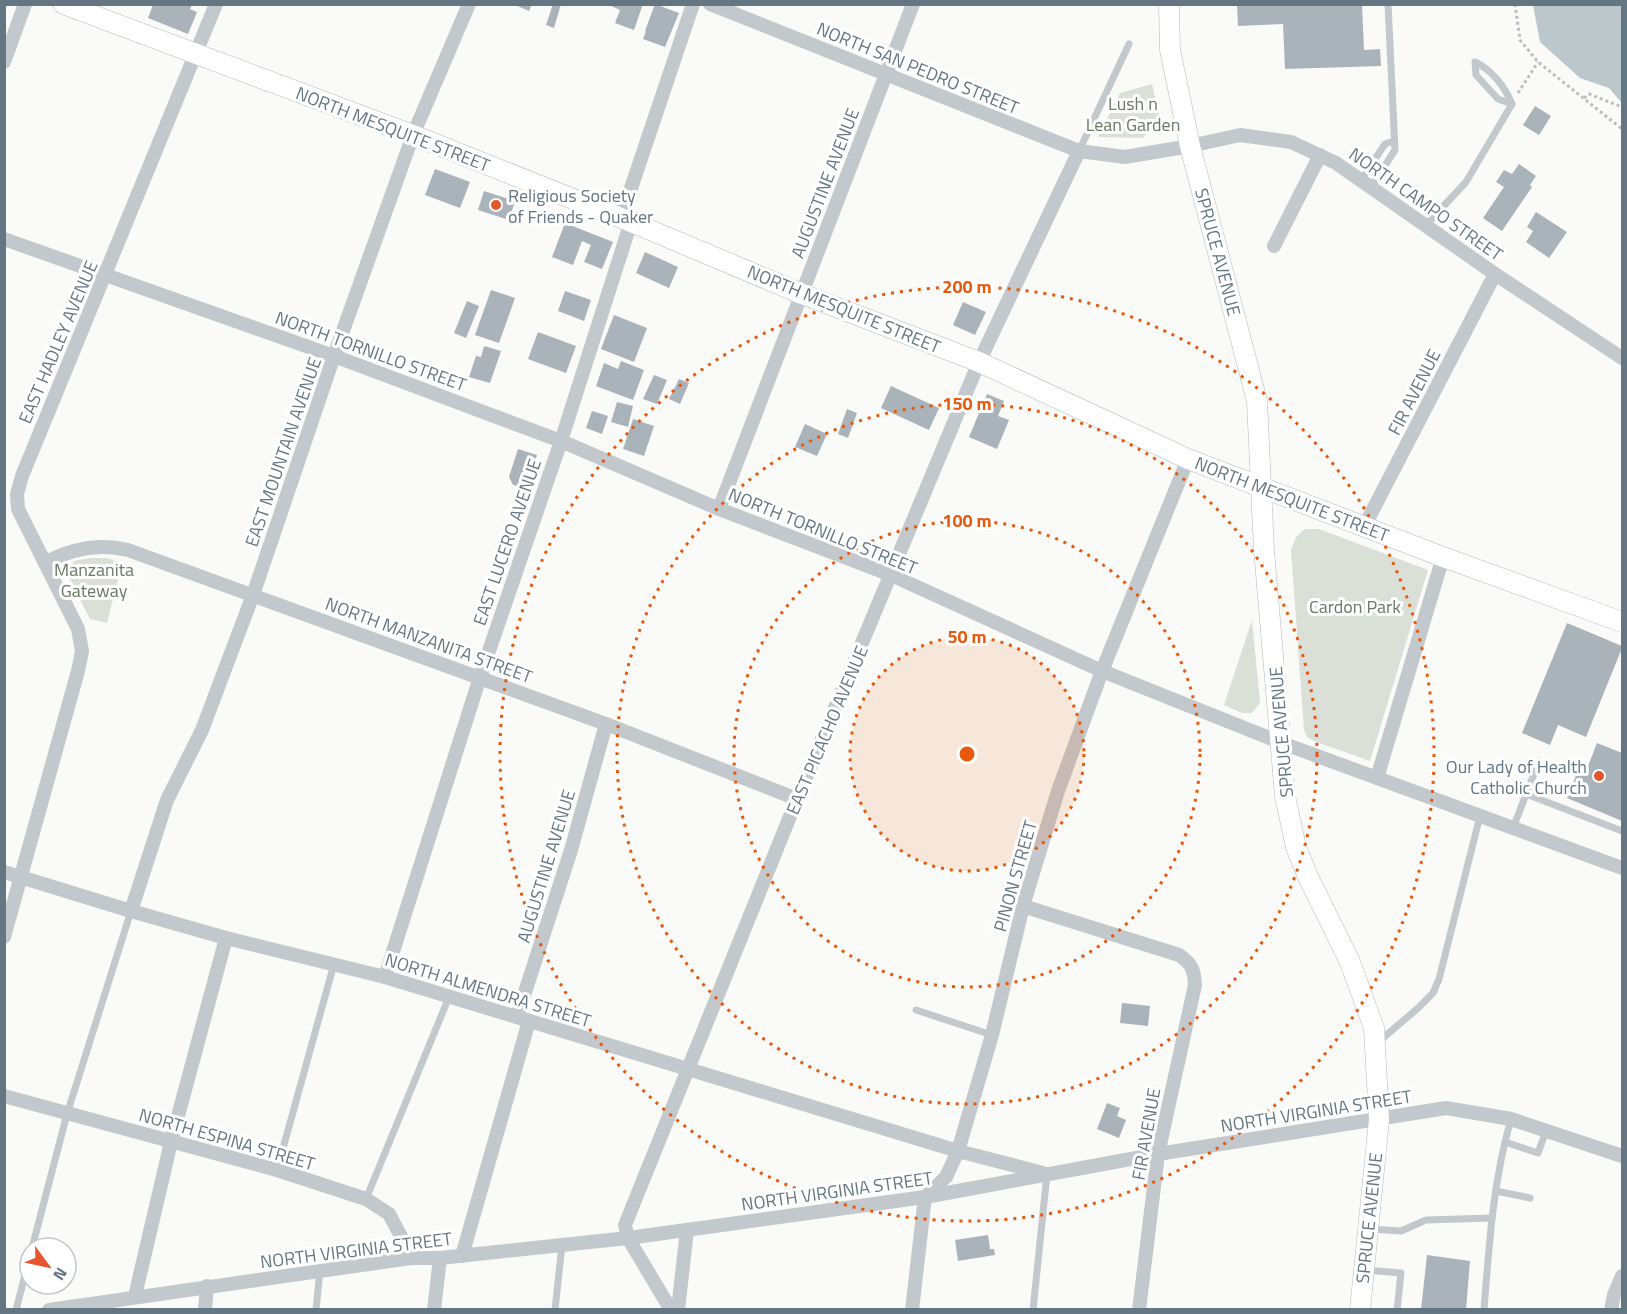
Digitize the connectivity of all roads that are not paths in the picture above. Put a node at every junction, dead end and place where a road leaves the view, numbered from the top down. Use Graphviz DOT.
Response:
graph roads {
  1 [pos="25,4"];
  2 [pos="63,4"];
  3 [pos="216,4"];
  4 [pos="469,4"];
  5 [pos="693,4"];
  6 [pos="710,4"];
  7 [pos="913,4"];
  8 [pos="1169,4"];
  9 [pos="1389,4"];
  10 [pos="1129,44"];
  11 [pos="195,54"];
  12 [pos="4,62"];
  13 [pos="885,75"];
  14 [pos="1512,104"];
  15 [pos="414,135"];
  16 [pos="1394,141"];
  17 [pos="1190,146"];
  18 [pos="1079,151"];
  19 [pos="1320,155"];
  20 [pos="1366,184"];
  21 [pos="626,220"];
  22 [pos="1426,225"];
  23 [pos="4,239"];
  24 [pos="1274,246"];
  25 [pos="1495,273"];
  26 [pos="106,275"];
  27 [pos="802,294"];
  28 [pos="334,356"];
  29 [pos="1623,358"];
  30 [pos="979,362"];
  31 [pos="561,441"];
  32 [pos="1188,459"];
  33 [pos="1262,487"];
  34 [pos="719,509"];
  35 [pos="1364,527"];
  36 [pos="1443,557"];
  37 [pos="45,563"];
  38 [pos="891,575"];
  39 [pos="253,595"];
  40 [pos="1623,622"];
  41 [pos="1102,671"];
  42 [pos="480,677"];
  43 [pos="606,724"];
  44 [pos="1282,742"];
  45 [pos="1539,761"];
  46 [pos="1377,778"];
  47 [pos="1526,794"];
  48 [pos="797,799"];
  49 [pos="1480,816"];
  50 [pos="1513,828"];
  51 [pos="1623,831"];
  52 [pos="1623,868"];
  53 [pos="4,872"];
  54 [pos="21,877"];
  55 [pos="1023,906"];
  56 [pos="131,911"];
  57 [pos="4,937"];
  58 [pos="226,938"];
  59 [pos="334,964"];
  60 [pos="386,977"];
  61 [pos="449,997"];
  62 [pos="915,1010"];
  63 [pos="523,1019"];
  64 [pos="992,1035"];
  65 [pos="1375,1045"];
  66 [pos="688,1069"];
  67 [pos="4,1096"];
  68 [pos="68,1114"];
  69 [pos="1511,1119"];
  70 [pos="1379,1120"];
  71 [pos="1546,1131"];
  72 [pos="171,1142"];
  73 [pos="1505,1142"];
  74 [pos="958,1150"];
  75 [pos="1158,1154"];
  76 [pos="1623,1156"];
  77 [pos="277,1170"];
  78 [pos="1047,1174"];
  79 [pos="1496,1191"];
  80 [pos="925,1197"];
  81 [pos="1530,1198"];
  82 [pos="366,1199"];
  83 [pos="1492,1218"];
  84 [pos="1368,1229"];
  85 [pos="687,1230"];
  86 [pos="35,1236"];
  87 [pos="628,1238"];
  88 [pos="562,1245"];
  89 [pos="462,1256"];
  90 [pos="411,1258"];
  91 [pos="440,1258"];
  92 [pos="320,1270"];
  93 [pos="1364,1270"];
  94 [pos="1623,1276"];
  95 [pos="207,1286"];
  96 [pos="135,1296"];
  97 [pos="98,1306"];
  98 [pos="49,1310"];
  99 [pos="205,1310"];
  100 [pos="316,1310"];
  101 [pos="434,1310"];
  102 [pos="555,1310"];
  103 [pos="670,1310"];
  104 [pos="678,1310"];
  105 [pos="912,1310"];
  106 [pos="1033,1310"];
  107 [pos="1139,1310"];
  108 [pos="1360,1310"];
  109 [pos="1397,1310"];
  110 [pos="1484,1310"];
  111 [pos="1611,1310"];
  1 -- 12 [label="street"];
  2 -- 11 [label="street, NORTH MESQUITE STREET"];
  3 -- 11 [label="street, EAST HADLEY AVENUE"];
  4 -- 15 [label="street, EAST MOUNTAIN AVENUE"];
  5 -- 21 [label="street, EAST LUCERO AVENUE"];
  6 -- 13 [label="street, NORTH SAN PEDRO STREET"];
  7 -- 13 [label="street, AUGUSTINE AVENUE"];
  8 -- 17 [label="street"];
  9 -- 16 [label="lane"];
  10 -- 18 [label="lane, EAST PICACHO AVENUE"];
  11 -- 15 [label="street, NORTH MESQUITE STREET"];
  11 -- 26 [label="street, EAST HADLEY AVENUE"];
  13 -- 18 [label="street, NORTH SAN PEDRO STREET"];
  13 -- 27 [label="street, AUGUSTINE AVENUE"];
  14 -- 14 [label="lane"];
  14 -- 22 [label="lane"];
  15 -- 21 [label="street, NORTH MESQUITE STREET"];
  15 -- 28 [label="street, EAST MOUNTAIN AVENUE"];
  16 -- 20 [label="lane"];
  16 -- 20 [label="lane"];
  17 -- 18 [label="street"];
  17 -- 19 [label="street, NORTH CAMPO STREET"];
  17 -- 33 [label="street, SPRUCE AVENUE"];
  18 -- 30 [label="street, EAST PICACHO AVENUE"];
  19 -- 20 [label="street, NORTH CAMPO STREET"];
  19 -- 24 [label="street"];
  20 -- 22 [label="street, NORTH CAMPO STREET"];
  21 -- 27 [label="street, NORTH MESQUITE STREET"];
  21 -- 31 [label="street, EAST LUCERO AVENUE"];
  22 -- 25 [label="street, NORTH CAMPO STREET"];
  23 -- 26 [label="street, NORTH TORNILLO STREET"];
  25 -- 29 [label="street, NORTH CAMPO STREET"];
  25 -- 35 [label="street, FIR AVENUE"];
  26 -- 28 [label="street, NORTH TORNILLO STREET"];
  26 -- 37 [label="street, EAST HADLEY AVENUE"];
  27 -- 30 [label="street, NORTH MESQUITE STREET"];
  27 -- 34 [label="street, AUGUSTINE AVENUE"];
  28 -- 31 [label="street, NORTH TORNILLO STREET"];
  28 -- 39 [label="street, EAST MOUNTAIN AVENUE"];
  30 -- 32 [label="street, NORTH MESQUITE STREET"];
  30 -- 38 [label="street, EAST PICACHO AVENUE"];
  31 -- 34 [label="street, NORTH TORNILLO STREET"];
  31 -- 42 [label="street, EAST LUCERO AVENUE"];
  32 -- 33 [label="street, NORTH MESQUITE STREET"];
  32 -- 41 [label="street, PINON STREET"];
  33 -- 35 [label="street, NORTH MESQUITE STREET"];
  33 -- 44 [label="street, SPRUCE AVENUE"];
  34 -- 38 [label="street, NORTH TORNILLO STREET"];
  35 -- 36 [label="street, NORTH MESQUITE STREET"];
  36 -- 40 [label="street, NORTH MESQUITE STREET"];
  36 -- 46 [label="street"];
  37 -- 39 [label="street, NORTH MANZANITA STREET"];
  37 -- 54 [label="street, EAST HADLEY AVENUE"];
  38 -- 41 [label="street, NORTH TORNILLO STREET"];
  38 -- 48 [label="street, EAST PICACHO AVENUE"];
  39 -- 42 [label="street, NORTH MANZANITA STREET"];
  39 -- 56 [label="street, EAST MOUNTAIN AVENUE"];
  41 -- 44 [label="street, NORTH TORNILLO STREET"];
  41 -- 55 [label="street, PINON STREET"];
  42 -- 43 [label="street, NORTH MANZANITA STREET"];
  42 -- 60 [label="street, EAST LUCERO AVENUE"];
  43 -- 48 [label="street, NORTH MANZANITA STREET"];
  43 -- 63 [label="street, AUGUSTINE AVENUE"];
  44 -- 46 [label="street, NORTH TORNILLO STREET"];
  44 -- 65 [label="street, SPRUCE AVENUE"];
  45 -- 47 [label="lane"];
  46 -- 49 [label="street, NORTH TORNILLO STREET"];
  47 -- 50 [label="lane"];
  47 -- 51 [label="lane"];
  48 -- 66 [label="street, EAST PICACHO AVENUE"];
  49 -- 50 [label="street, NORTH TORNILLO STREET"];
  49 -- 65 [label="lane"];
  50 -- 52 [label="street, NORTH TORNILLO STREET"];
  53 -- 54 [label="street, NORTH ALMENDRA STREET"];
  54 -- 56 [label="street, NORTH ALMENDRA STREET"];
  54 -- 57 [label="street, EAST HADLEY AVENUE"];
  55 -- 64 [label="street, PINON STREET"];
  55 -- 75 [label="street, FIR AVENUE"];
  56 -- 58 [label="street, NORTH ALMENDRA STREET"];
  56 -- 68 [label="lane"];
  58 -- 59 [label="street, NORTH ALMENDRA STREET"];
  58 -- 72 [label="street"];
  59 -- 60 [label="street, NORTH ALMENDRA STREET"];
  59 -- 77 [label="lane"];
  60 -- 61 [label="street, NORTH ALMENDRA STREET"];
  61 -- 63 [label="street, NORTH ALMENDRA STREET"];
  61 -- 82 [label="lane"];
  62 -- 64 [label="lane"];
  63 -- 66 [label="street, NORTH ALMENDRA STREET"];
  63 -- 89 [label="street, AUGUSTINE AVENUE"];
  64 -- 74 [label="street, PINON STREET"];
  65 -- 70 [label="street, SPRUCE AVENUE"];
  66 -- 74 [label="street, NORTH ALMENDRA STREET"];
  66 -- 87 [label="street, EAST PICACHO AVENUE"];
  67 -- 68 [label="street, NORTH ESPINA STREET"];
  68 -- 72 [label="street, NORTH ESPINA STREET"];
  68 -- 86 [label="lane"];
  69 -- 70 [label="street, NORTH VIRGINIA STREET"];
  69 -- 71 [label="street, NORTH VIRGINIA STREET"];
  69 -- 73 [label="lane"];
  70 -- 75 [label="street, NORTH VIRGINIA STREET"];
  70 -- 84 [label="street, SPRUCE AVENUE"];
  71 -- 73 [label="lane"];
  71 -- 76 [label="street, NORTH VIRGINIA STREET"];
  72 -- 77 [label="street, NORTH ESPINA STREET"];
  72 -- 96 [label="street"];
  73 -- 79 [label="lane"];
  74 -- 78 [label="street, NORTH ALMENDRA STREET"];
  74 -- 80 [label="street, PINON STREET"];
  75 -- 78 [label="street, NORTH VIRGINIA STREET"];
  75 -- 107 [label="street, FIR AVENUE"];
  77 -- 82 [label="street, NORTH ESPINA STREET"];
  78 -- 80 [label="street, NORTH VIRGINIA STREET"];
  78 -- 106 [label="lane"];
  79 -- 81 [label="lane"];
  79 -- 83 [label="lane"];
  80 -- 85 [label="street, NORTH VIRGINIA STREET"];
  80 -- 105 [label="street"];
  82 -- 90 [label="street, NORTH ESPINA STREET"];
  83 -- 84 [label="lane"];
  83 -- 110 [label="lane"];
  84 -- 93 [label="street, SPRUCE AVENUE"];
  85 -- 87 [label="street, NORTH VIRGINIA STREET"];
  85 -- 104 [label="street"];
  87 -- 88 [label="street, NORTH VIRGINIA STREET"];
  87 -- 103 [label="street"];
  88 -- 89 [label="street, NORTH VIRGINIA STREET"];
  88 -- 102 [label="lane"];
  89 -- 91 [label="street, NORTH VIRGINIA STREET"];
  90 -- 91 [label="street, NORTH VIRGINIA STREET"];
  90 -- 92 [label="street, NORTH VIRGINIA STREET"];
  91 -- 101 [label="street"];
  92 -- 95 [label="street, NORTH VIRGINIA STREET"];
  92 -- 100 [label="lane"];
  93 -- 108 [label="street, SPRUCE AVENUE"];
  93 -- 109 [label="lane"];
  94 -- 111 [label="street"];
  95 -- 96 [label="street, NORTH VIRGINIA STREET"];
  95 -- 99 [label="street"];
  96 -- 97 [label="street, NORTH VIRGINIA STREET"];
  97 -- 98 [label="street, NORTH VIRGINIA STREET"];
}
